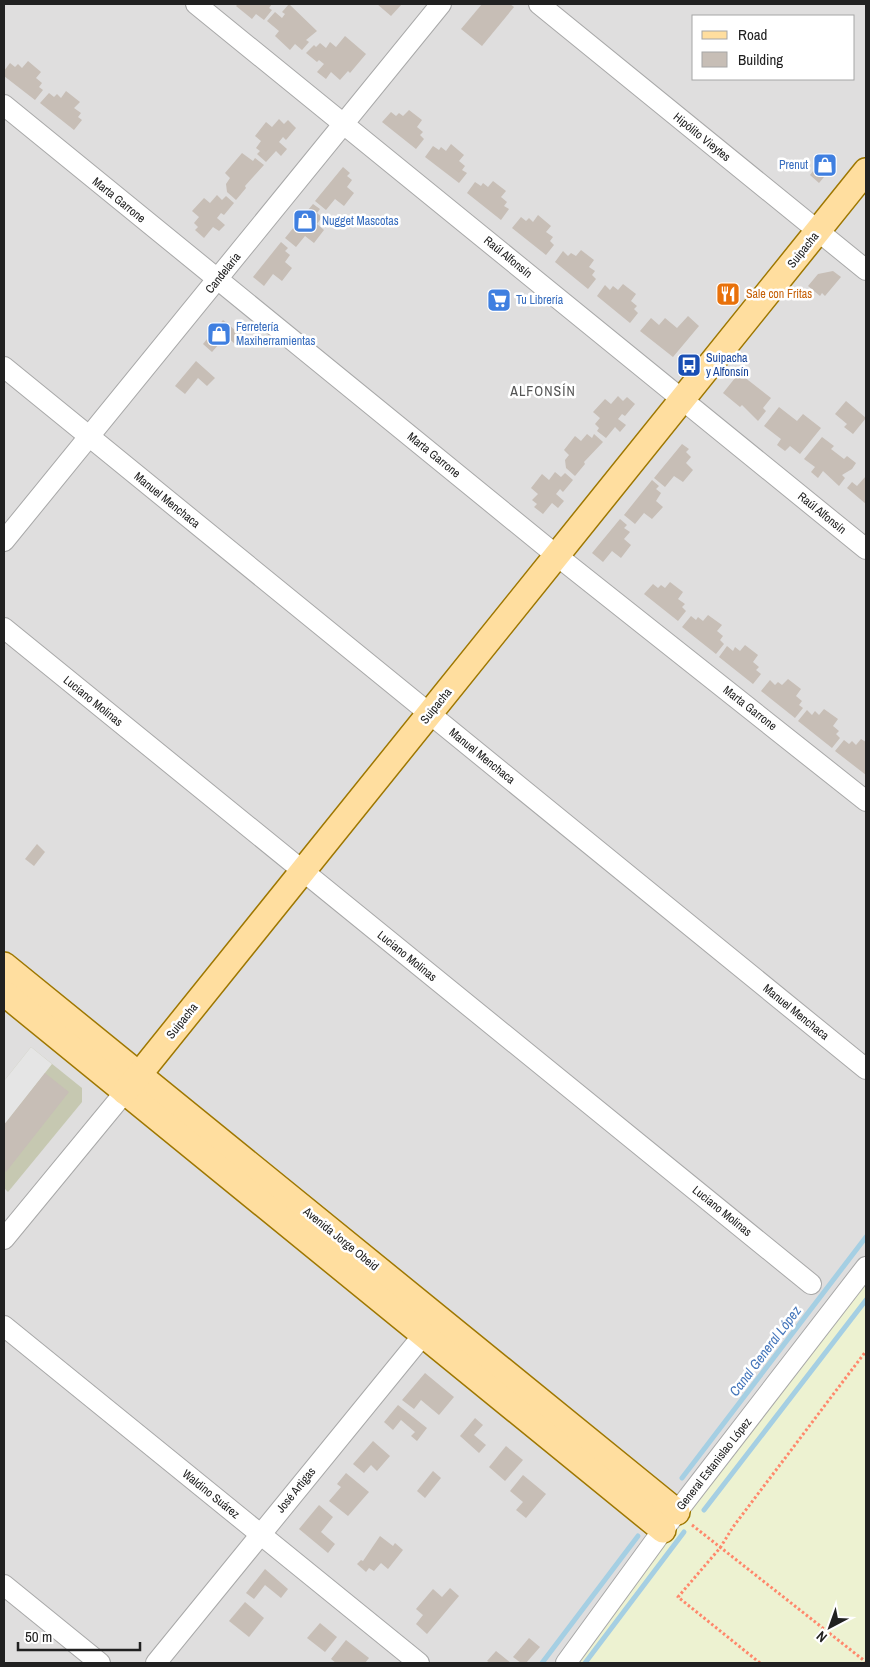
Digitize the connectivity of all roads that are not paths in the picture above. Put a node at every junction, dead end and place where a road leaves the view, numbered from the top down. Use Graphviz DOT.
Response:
graph roads {
  1 [pos="196,4"];
  2 [pos="440,4"];
  3 [pos="538,4"];
  4 [pos="4,105"];
  5 [pos="344,124"];
  6 [pos="866,171"];
  7 [pos="818,231"];
  8 [pos="866,270"];
  9 [pos="217,280"];
  10 [pos="4,367"];
  11 [pos="682,399"];
  12 [pos="89,436"];
  13 [pos="4,541"];
  14 [pos="866,549"];
  15 [pos="556,555"];
  16 [pos="4,628"];
  17 [pos="429,713"];
  18 [pos="866,801"];
  19 [pos="303,871"];
  20 [pos="4,965"];
  21 [pos="4,993"];
  22 [pos="866,1069"];
  23 [pos="132,1083"];
  24 [pos="4,1239"];
  25 [pos="866,1267"];
  26 [pos="811,1284"];
  27 [pos="4,1326"];
  28 [pos="430,1326"];
  29 [pos="670,1521"];
  30 [pos="260,1534"];
  31 [pos="4,1585"];
  32 [pos="100,1663"];
  33 [pos="156,1663"];
  34 [pos="419,1663"];
  35 [pos="566,1663"];
  1 -- 5 [label="street, Raúl Alfonsín"];
  2 -- 5 [label="street, Candelaria"];
  3 -- 7 [label="street, Hipólito Vieytes"];
  4 -- 9 [label="street, Marta Garrone"];
  5 -- 9 [label="street, Candelaria"];
  5 -- 11 [label="street, Raúl Alfonsín"];
  6 -- 7 [label="main road, Suipacha"];
  7 -- 8 [label="street, Hipólito Vieytes"];
  7 -- 11 [label="main road, Suipacha"];
  9 -- 12 [label="street, Candelaria"];
  9 -- 15 [label="street, Marta Garrone"];
  10 -- 12 [label="street, Manuel Menchaca"];
  11 -- 14 [label="street, Raúl Alfonsín"];
  11 -- 15 [label="main road, Suipacha"];
  12 -- 13 [label="street, Candelaria"];
  12 -- 17 [label="street, Manuel Menchaca"];
  15 -- 17 [label="main road, Suipacha"];
  15 -- 18 [label="street, Marta Garrone"];
  16 -- 19 [label="street, Luciano Molinas"];
  17 -- 19 [label="main road, Suipacha"];
  17 -- 22 [label="street, Manuel Menchaca"];
  19 -- 23 [label="main road, Suipacha"];
  19 -- 26 [label="street, Luciano Molinas"];
  20 -- 23 [label="main road, Avenida Jorge Obeid"];
  21 -- 23 [label="main road, Avenida Jorge Obeid"];
  23 -- 24 [label="street, Suipacha"];
  23 -- 28 [label="main road, Avenida Jorge Obeid"];
  25 -- 29 [label="street, General Estanislao López"];
  27 -- 30 [label="street, Waldino Suárez"];
  28 -- 29 [label="main road, Avenida Jorge Obeid"];
  28 -- 30 [label="street, José Artigas"];
  29 -- 35 [label="street, General Estanislao López"];
  30 -- 33 [label="street, José Artigas"];
  30 -- 34 [label="street, Waldino Suárez"];
  31 -- 32 [label="street"];
}
